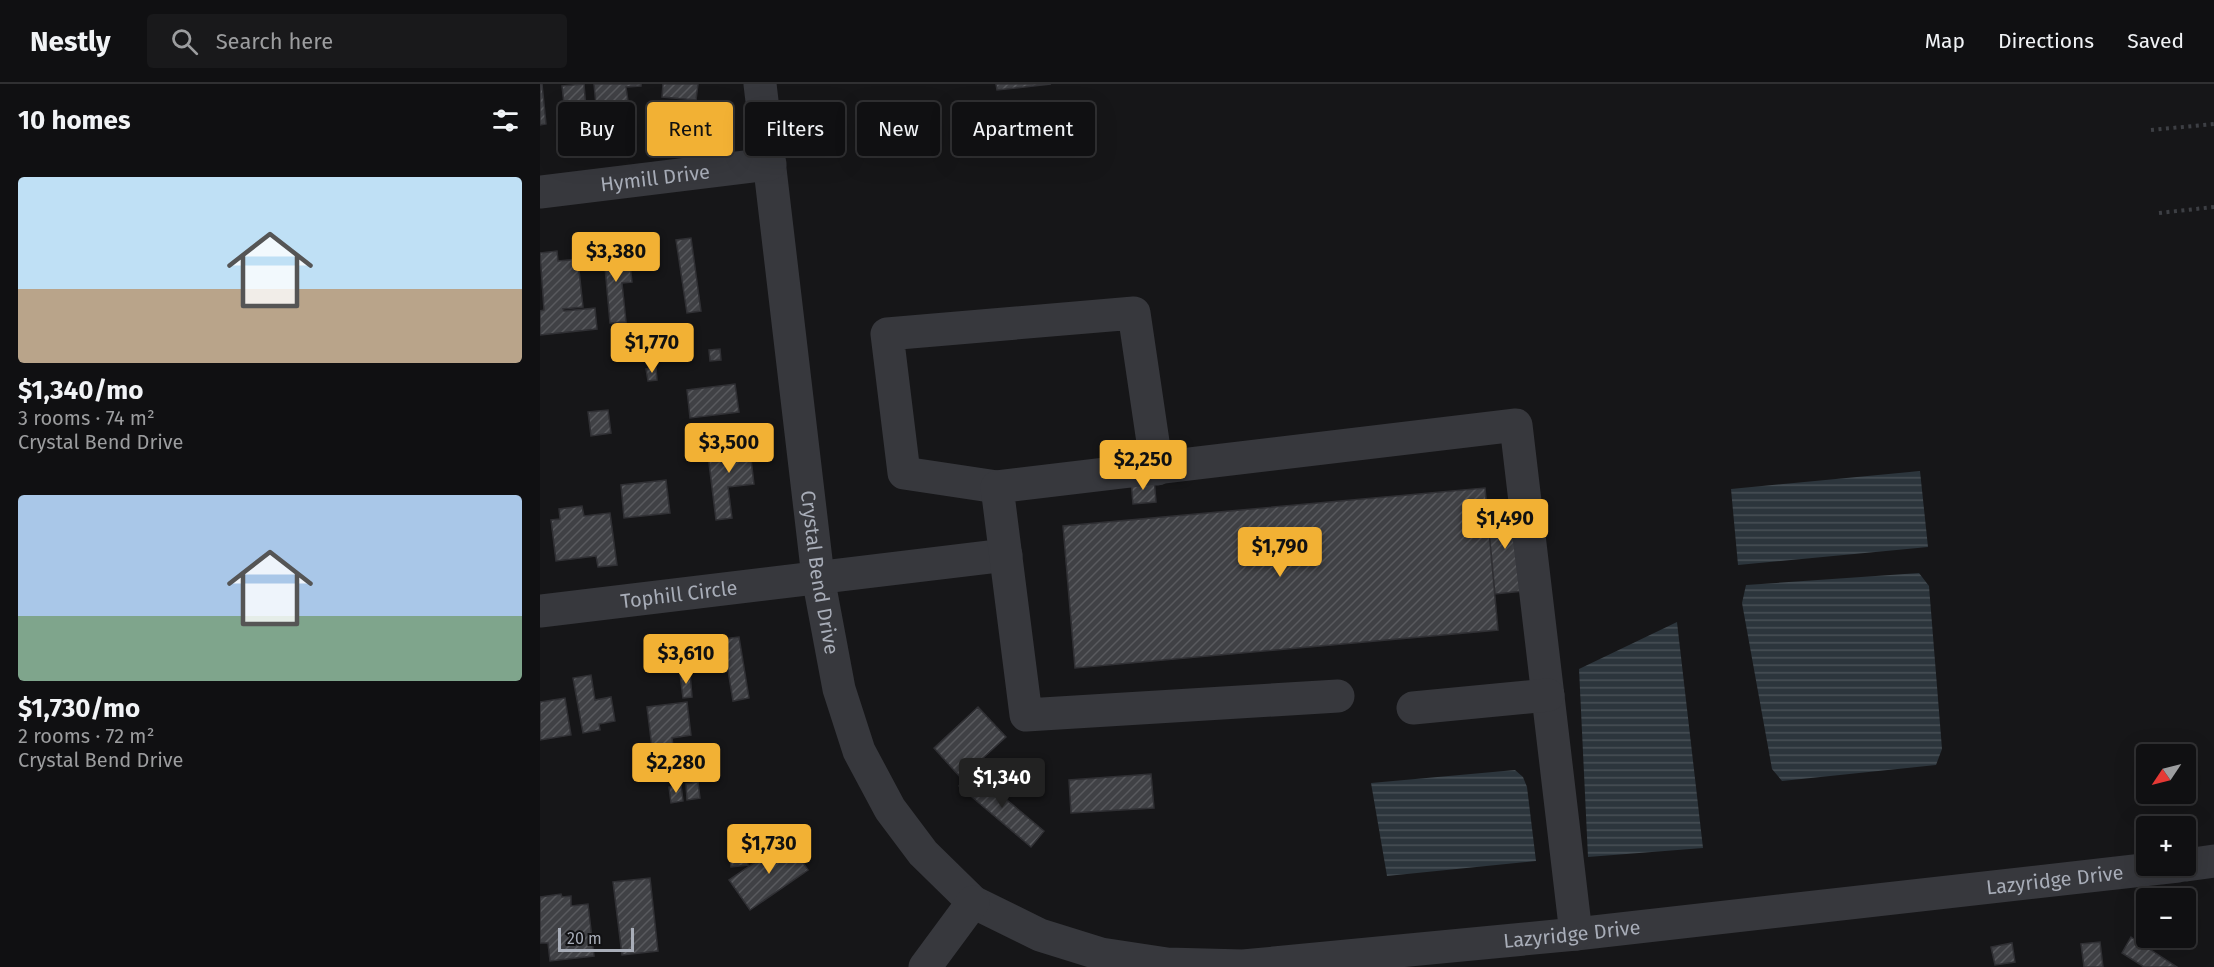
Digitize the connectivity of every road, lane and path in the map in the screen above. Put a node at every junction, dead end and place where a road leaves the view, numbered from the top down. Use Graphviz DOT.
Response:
graph roads {
  1 [pos="760,84"];
  2 [pos="2214,124"];
  3 [pos="2151,130"];
  4 [pos="770,165"];
  5 [pos="540,192"];
  6 [pos="2214,207"];
  7 [pos="2159,213"];
  8 [pos="1157,469"];
  9 [pos="997,487"];
  10 [pos="1006,555"];
  11 [pos="818,577"];
  12 [pos="540,611"];
  13 [pos="1548,695"];
  14 [pos="1338,696"];
  15 [pos="1413,708"];
  16 [pos="2214,861"];
  17 [pos="2196,864"];
  18 [pos="2136,871"];
  19 [pos="973,902"];
  20 [pos="1576,934"];
  21 [pos="925,967"];
  1 -- 4 [label="street, Crystal Bend Drive"];
  2 -- 3 [label="path"];
  4 -- 5 [label="street, Hymill Drive"];
  4 -- 11 [label="street, Crystal Bend Drive"];
  6 -- 7 [label="path"];
  8 -- 9 [label="street"];
  8 -- 9 [label="street"];
  8 -- 13 [label="street"];
  9 -- 10 [label="street"];
  10 -- 11 [label="street, Tophill Circle"];
  10 -- 14 [label="street"];
  11 -- 12 [label="street, Tophill Circle"];
  11 -- 19 [label="street, Crystal Bend Drive"];
  13 -- 15 [label="street"];
  13 -- 20 [label="street"];
  16 -- 17 [label="street"];
  18 -- 20 [label="street, Lazyridge Drive"];
  19 -- 20 [label="street, Lazyridge Drive"];
  19 -- 21 [label="street"];
}
